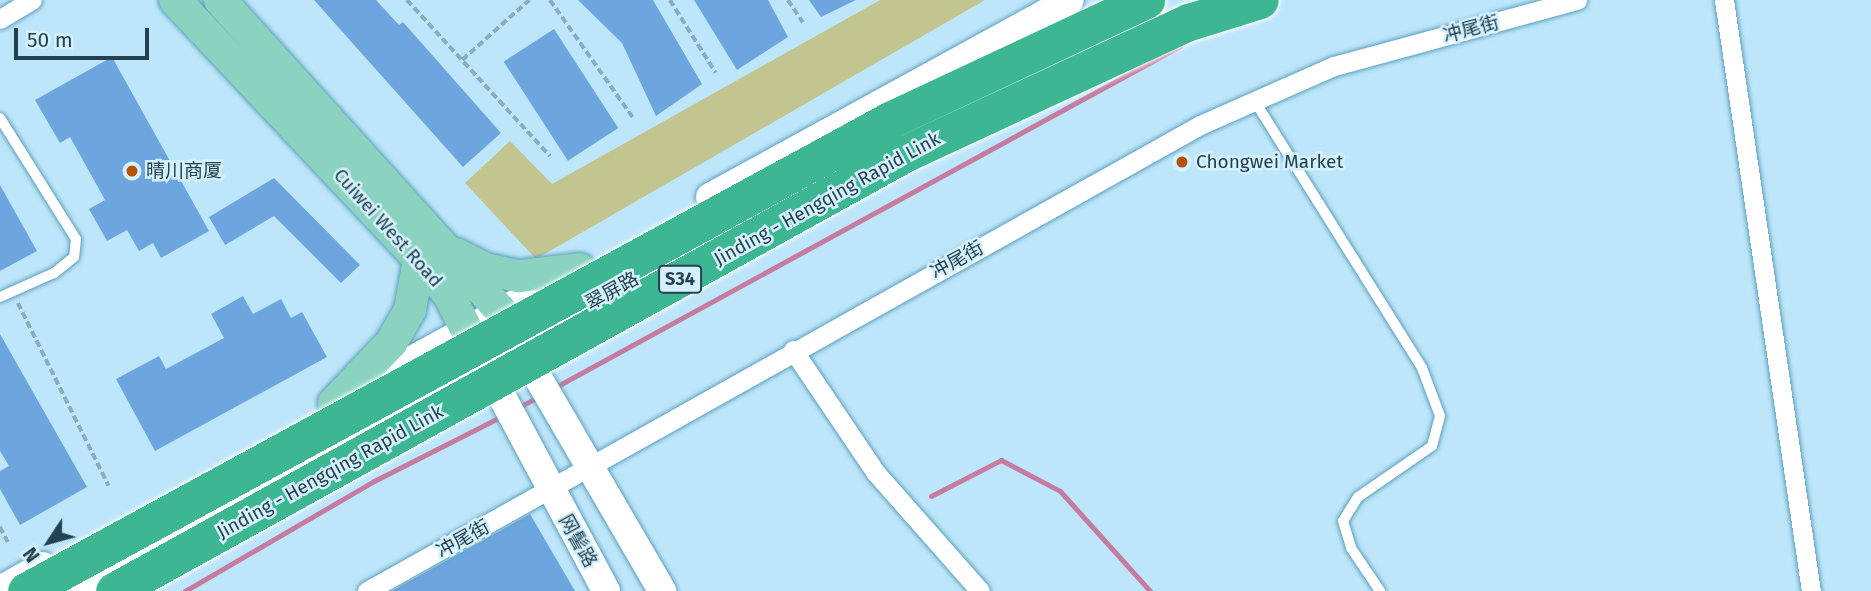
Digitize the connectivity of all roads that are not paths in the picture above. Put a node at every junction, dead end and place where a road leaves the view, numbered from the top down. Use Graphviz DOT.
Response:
graph roads {
  1 [pos="32,0"];
  2 [pos="175,0"];
  3 [pos="220,0"];
  4 [pos="1070,0"];
  5 [pos="1146,0"];
  6 [pos="1161,0"];
  7 [pos="1260,0"];
  8 [pos="1577,0"];
  9 [pos="1724,0"];
  10 [pos="0,19"];
  11 [pos="1254,100"];
  12 [pos="0,118"];
  13 [pos="429,249"];
  14 [pos="580,269"];
  15 [pos="0,297"];
  16 [pos="500,310"];
  17 [pos="465,328"];
  18 [pos="518,343"];
  19 [pos="793,350"];
  20 [pos="483,362"];
  21 [pos="334,403"];
  22 [pos="592,467"];
  23 [pos="551,491"];
  24 [pos="600,589"];
  25 [pos="0,590"];
  26 [pos="26,591"];
  27 [pos="68,591"];
  28 [pos="114,591"];
  29 [pos="367,591"];
  30 [pos="662,591"];
  31 [pos="980,591"];
  32 [pos="1380,591"];
  33 [pos="1811,591"];
  1 -- 10 [label="street"];
  2 -- 13 [label="main road, Cuiwei West Road"];
  3 -- 13 [label="main road, Cuiwei West Road"];
  4 -- 14 [label="main road, 翠屏路"];
  5 -- 26 [label="highway, Jinding - Hengqing Rapid Link / S34, bridge"];
  6 -- 18 [label="main road, 翠屏路"];
  7 -- 28 [label="highway, Jinding - Hengqing Rapid Link / S34, bridge"];
  8 -- 11 [label="street, 冲尾街"];
  9 -- 33 [label="street"];
  11 -- 19 [label="street, 冲尾街"];
  11 -- 32 [label="lane"];
  12 -- 15 [label="lane"];
  13 -- 14 [label="main road"];
  13 -- 16 [label="main road, Cuiwei West Road"];
  13 -- 17 [label="main road, Cuiwei West Road"];
  13 -- 21 [label="main road"];
  14 -- 16 [label="main road, 翠屏路"];
  16 -- 17 [label="main road, 翠屏路"];
  16 -- 18 [label="main road, Cuiwei West Road"];
  17 -- 20 [label="main road, Cuiwei West Road"];
  17 -- 21 [label="main road, 翠屏路"];
  18 -- 20 [label="main road, 翠屏路"];
  18 -- 22 [label="main road, Cuiwei West Road"];
  19 -- 22 [label="street, 冲尾街"];
  19 -- 31 [label="street"];
  20 -- 23 [label="main road, Cuiwei West Road"];
  20 -- 27 [label="main road, 翠屏路"];
  21 -- 25 [label="main road, 翠屏路"];
  22 -- 23 [label="street, 冲尾街"];
  22 -- 30 [label="main road, Cuiwei West Road"];
  23 -- 24 [label="main road, 网髻路"];
  23 -- 29 [label="street, 冲尾街"];
}
